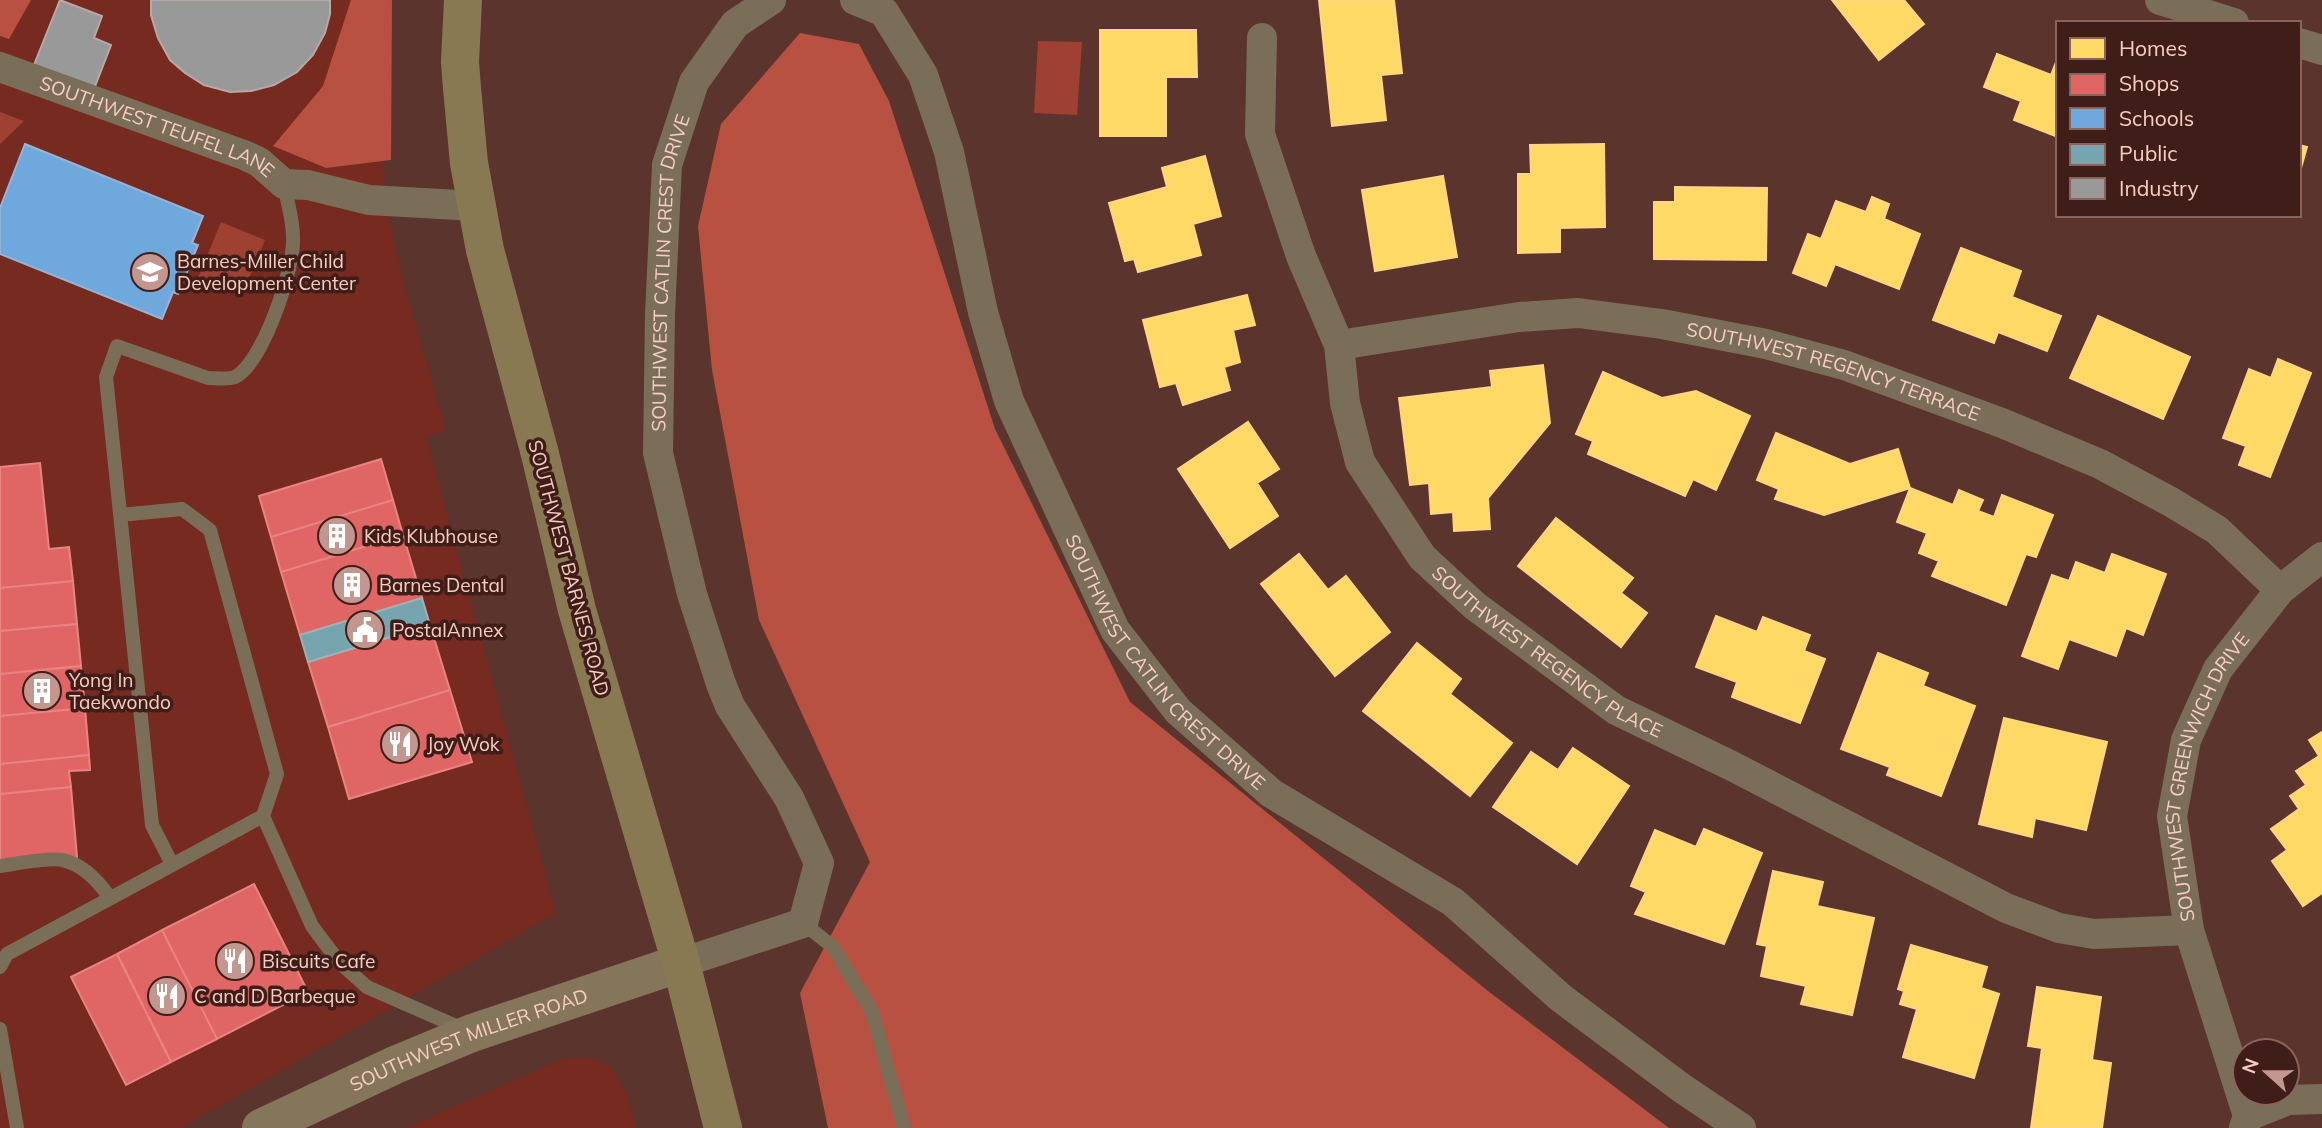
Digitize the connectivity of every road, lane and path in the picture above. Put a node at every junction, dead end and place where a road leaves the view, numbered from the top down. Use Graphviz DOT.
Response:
graph roads {
  1 [pos="463,0"];
  2 [pos="771,0"];
  3 [pos="855,0"];
  4 [pos="2160,0"];
  5 [pos="2228,21"];
  6 [pos="1262,38"];
  7 [pos="2301,44"];
  8 [pos="2322,50"];
  9 [pos="0,67"];
  10 [pos="284,184"];
  11 [pos="476,206"];
  12 [pos="1339,345"];
  13 [pos="120,515"];
  14 [pos="2317,563"];
  15 [pos="2280,590"];
  16 [pos="263,816"];
  17 [pos="172,864"];
  18 [pos="0,866"];
  19 [pos="110,898"];
  20 [pos="803,923"];
  21 [pos="2189,930"];
  22 [pos="681,963"];
  23 [pos="0,967"];
  24 [pos="0,1029"];
  25 [pos="472,1033"];
  26 [pos="2322,1099"];
  27 [pos="2246,1122"];
  28 [pos="17,1128"];
  29 [pos="261,1128"];
  30 [pos="723,1128"];
  31 [pos="904,1128"];
  32 [pos="1741,1128"];
  1 -- 11 [label="main road, SOUTHWEST BARNES ROAD"];
  2 -- 20 [label="street, SOUTHWEST CATLIN CREST DRIVE"];
  3 -- 32 [label="street, SOUTHWEST CATLIN CREST DRIVE"];
  4 -- 5 [label="street"];
  6 -- 12 [label="street, SOUTHWEST REGENCY PLACE"];
  7 -- 8 [label="street"];
  9 -- 10 [label="street, SOUTHWEST TEUFEL LANE"];
  10 -- 11 [label="street, SOUTHWEST TEUFEL LANE"];
  10 -- 13 [label="lane"];
  11 -- 22 [label="main road, SOUTHWEST BARNES ROAD"];
  12 -- 15 [label="street, SOUTHWEST REGENCY TERRACE"];
  12 -- 21 [label="street, SOUTHWEST REGENCY PLACE"];
  13 -- 16 [label="lane"];
  13 -- 17 [label="lane"];
  14 -- 15 [label="street, SOUTHWEST GREENWICH DRIVE"];
  15 -- 21 [label="street, SOUTHWEST GREENWICH DRIVE"];
  16 -- 17 [label="lane"];
  16 -- 25 [label="lane"];
  17 -- 19 [label="lane"];
  18 -- 19 [label="lane"];
  19 -- 23 [label="lane"];
  20 -- 22 [label="street"];
  20 -- 31 [label="lane"];
  21 -- 27 [label="street, SOUTHWEST GREENWICH DRIVE"];
  22 -- 25 [label="main road, SOUTHWEST MILLER ROAD"];
  22 -- 30 [label="main road, SOUTHWEST BARNES ROAD"];
  24 -- 28 [label="lane"];
  25 -- 29 [label="main road, SOUTHWEST MILLER ROAD"];
  26 -- 27 [label="street"];
}
